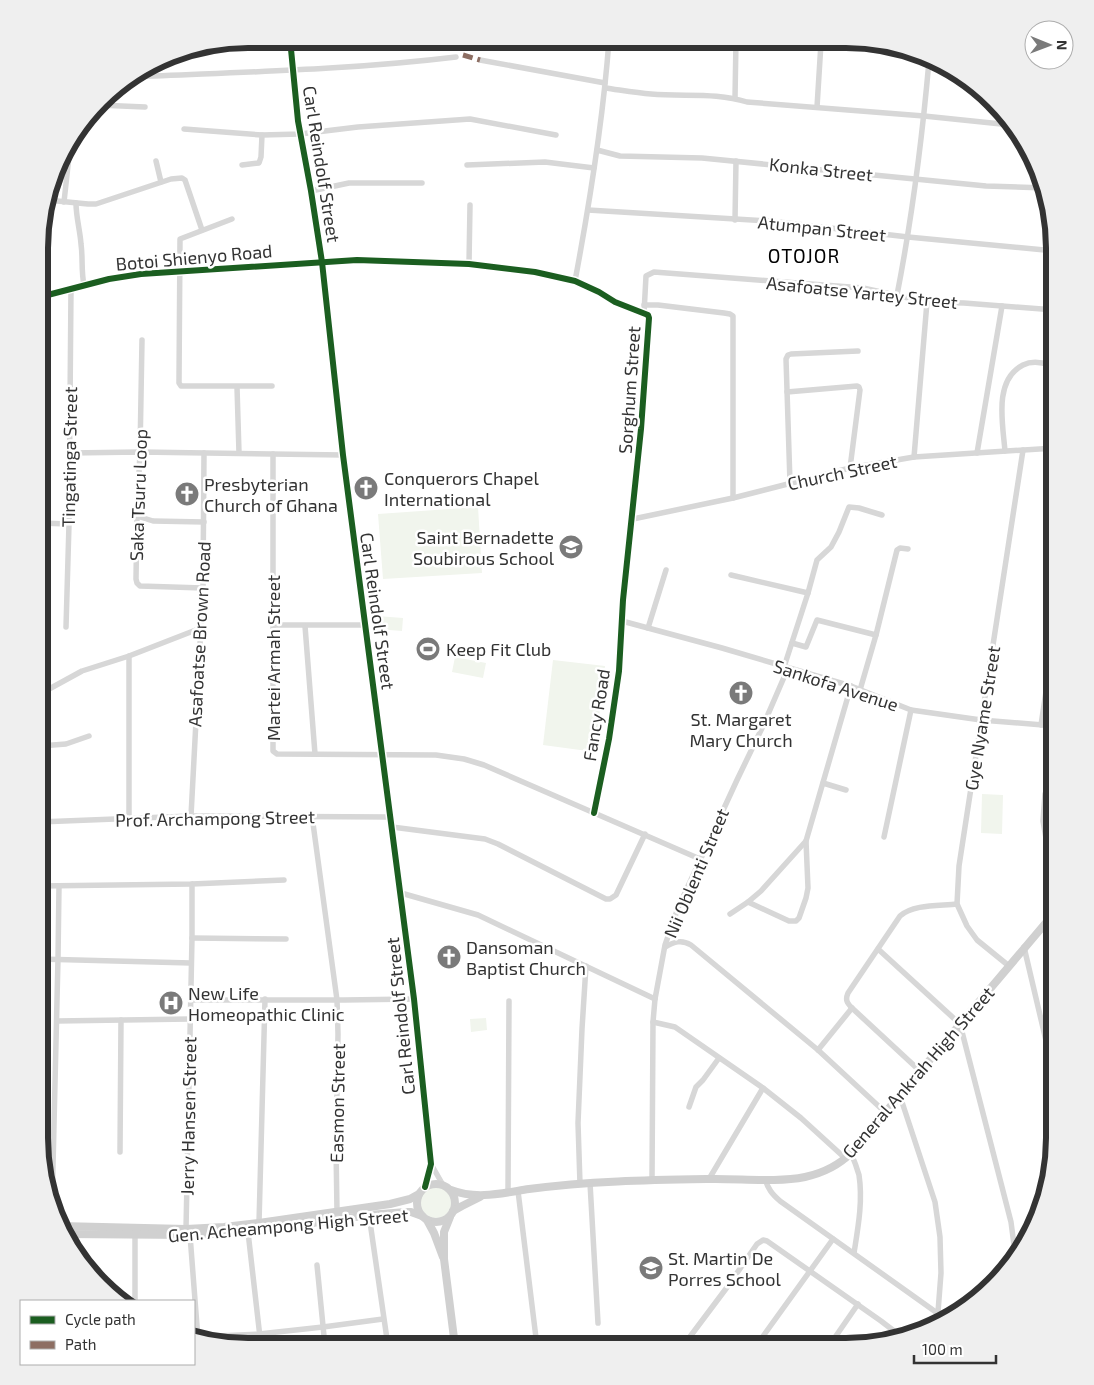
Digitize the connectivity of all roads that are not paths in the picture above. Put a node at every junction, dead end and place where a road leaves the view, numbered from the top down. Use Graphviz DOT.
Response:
graph roads {
  1 [pos="291,48"];
  2 [pos="608,48"];
  3 [pos="736,48"];
  4 [pos="822,48"];
  5 [pos="859,48"];
  6 [pos="891,52"];
  7 [pos="456,57"];
  8 [pos="480,60"];
  9 [pos="929,65"];
  10 [pos="293,70"];
  11 [pos="143,77"];
  12 [pos="605,86"];
  13 [pos="735,98"];
  14 [pos="107,105"];
  15 [pos="145,107"];
  16 [pos="817,107"];
  17 [pos="924,116"];
  18 [pos="1004,124"];
  19 [pos="184,129"];
  20 [pos="300,134"];
  21 [pos="556,134"];
  22 [pos="262,135"];
  23 [pos="597,150"];
  24 [pos="69,157"];
  25 [pos="156,161"];
  26 [pos="736,161"];
  27 [pos="242,165"];
  28 [pos="467,165"];
  29 [pos="594,168"];
  30 [pos="915,178"];
  31 [pos="161,182"];
  32 [pos="422,183"];
  33 [pos="1037,188"];
  34 [pos="311,191"];
  35 [pos="53,201"];
  36 [pos="64,202"];
  37 [pos="76,203"];
  38 [pos="470,205"];
  39 [pos="588,210"];
  40 [pos="232,219"];
  41 [pos="735,220"];
  42 [pos="202,230"];
  43 [pos="908,237"];
  44 [pos="1046,250"];
  45 [pos="322,262"];
  46 [pos="469,264"];
  47 [pos="179,272"];
  48 [pos="575,281"];
  49 [pos="84,285"];
  50 [pos="71,288"];
  51 [pos="48,295"];
  52 [pos="898,295"];
  53 [pos="927,302"];
  54 [pos="644,305"];
  55 [pos="1002,306"];
  56 [pos="1046,309"];
  57 [pos="644,313"];
  58 [pos="142,340"];
  59 [pos="858,351"];
  60 [pos="1046,364"];
  61 [pos="272,386"];
  62 [pos="237,387"];
  63 [pos="787,392"];
  64 [pos="1046,449"];
  65 [pos="1023,450"];
  66 [pos="1005,451"];
  67 [pos="140,452"];
  68 [pos="70,453"];
  69 [pos="204,453"];
  70 [pos="239,453"];
  71 [pos="977,453"];
  72 [pos="274,454"];
  73 [pos="343,455"];
  74 [pos="914,457"];
  75 [pos="850,468"];
  76 [pos="790,483"];
  77 [pos="733,498"];
  78 [pos="882,515"];
  79 [pos="137,516"];
  80 [pos="633,519"];
  81 [pos="204,522"];
  82 [pos="48,524"];
  83 [pos="69,524"];
  84 [pos="908,549"];
  85 [pos="666,570"];
  86 [pos="731,575"];
  87 [pos="203,588"];
  88 [pos="808,593"];
  89 [pos="622,621"];
  90 [pos="273,625"];
  91 [pos="365,625"];
  92 [pos="305,626"];
  93 [pos="66,627"];
  94 [pos="201,628"];
  95 [pos="648,628"];
  96 [pos="876,635"];
  97 [pos="792,643"];
  98 [pos="129,656"];
  99 [pos="786,667"];
  100 [pos="851,686"];
  101 [pos="48,690"];
  102 [pos="860,690"];
  103 [pos="1046,692"];
  104 [pos="910,710"];
  105 [pos="982,720"];
  106 [pos="1041,725"];
  107 [pos="1046,725"];
  108 [pos="89,736"];
  109 [pos="48,745"];
  110 [pos="315,754"];
  111 [pos="382,754"];
  112 [pos="823,783"];
  113 [pos="846,790"];
  114 [pos="1046,792"];
  115 [pos="594,813"];
  116 [pos="190,816"];
  117 [pos="312,816"];
  118 [pos="391,817"];
  119 [pos="129,818"];
  120 [pos="48,822"];
  121 [pos="392,827"];
  122 [pos="645,834"];
  123 [pos="884,837"];
  124 [pos="1046,838"];
  125 [pos="806,841"];
  126 [pos="700,859"];
  127 [pos="284,880"];
  128 [pos="192,884"];
  129 [pos="48,886"];
  130 [pos="59,886"];
  131 [pos="401,893"];
  132 [pos="748,902"];
  133 [pos="957,904"];
  134 [pos="730,914"];
  135 [pos="1046,922"];
  136 [pos="192,938"];
  137 [pos="286,939"];
  138 [pos="665,947"];
  139 [pos="1024,947"];
  140 [pos="878,949"];
  141 [pos="58,958"];
  142 [pos="48,959"];
  143 [pos="191,963"];
  144 [pos="586,966"];
  145 [pos="1009,966"];
  146 [pos="654,998"];
  147 [pos="266,999"];
  148 [pos="414,999"];
  149 [pos="191,1000"];
  150 [pos="337,1000"];
  151 [pos="509,1001"];
  152 [pos="852,1008"];
  153 [pos="121,1020"];
  154 [pos="190,1020"];
  155 [pos="57,1021"];
  156 [pos="653,1022"];
  157 [pos="960,1024"];
  158 [pos="1046,1041"];
  159 [pos="818,1050"];
  160 [pos="719,1058"];
  161 [pos="920,1071"];
  162 [pos="764,1088"];
  163 [pos="900,1096"];
  164 [pos="689,1107"];
  165 [pos="886,1113"];
  166 [pos="48,1152"];
  167 [pos="54,1152"];
  168 [pos="120,1152"];
  169 [pos="848,1156"];
  170 [pos="431,1164"];
  171 [pos="709,1179"];
  172 [pos="765,1179"];
  173 [pos="652,1180"];
  174 [pos="590,1183"];
  175 [pos="53,1184"];
  176 [pos="580,1184"];
  177 [pos="443,1185"];
  178 [pos="425,1187"];
  179 [pos="451,1190"];
  180 [pos="518,1191"];
  181 [pos="508,1192"];
  182 [pos="419,1194"];
  183 [pos="483,1196"];
  184 [pos="337,1212"];
  185 [pos="451,1214"];
  186 [pos="369,1215"];
  187 [pos="425,1218"];
  188 [pos="259,1223"];
  189 [pos="71,1232"];
  190 [pos="71,1232"];
  191 [pos="188,1232"];
  192 [pos="248,1232"];
  193 [pos="135,1236"];
  194 [pos="833,1239"];
  195 [pos="1014,1248"];
  196 [pos="854,1253"];
  197 [pos="444,1259"];
  198 [pos="317,1265"];
  199 [pos="810,1272"];
  200 [pos="135,1300"];
  201 [pos="194,1300"];
  202 [pos="858,1304"];
  203 [pos="938,1312"];
  204 [pos="195,1314"];
  205 [pos="941,1314"];
  206 [pos="383,1319"];
  207 [pos="598,1324"];
  208 [pos="322,1327"];
  209 [pos="196,1331"];
  210 [pos="895,1332"];
  211 [pos="259,1334"];
  212 [pos="224,1336"];
  213 [pos="260,1338"];
  214 [pos="324,1338"];
  215 [pos="387,1338"];
  216 [pos="454,1338"];
  217 [pos="536,1338"];
  218 [pos="690,1338"];
  219 [pos="762,1338"];
  220 [pos="835,1338"];
  1 -- 10 [label="street, Carl Reindolf Street"];
  2 -- 12 [label="street"];
  3 -- 13 [label="street"];
  4 -- 16 [label="street"];
  5 -- 6 [label="street"];
  7 -- 10 [label="street"];
  8 -- 12 [label="street"];
  9 -- 17 [label="street"];
  10 -- 11 [label="street"];
  10 -- 20 [label="street, Carl Reindolf Street"];
  12 -- 13 [label="street"];
  12 -- 23 [label="street"];
  13 -- 16 [label="street"];
  14 -- 15 [label="street"];
  16 -- 17 [label="street"];
  17 -- 18 [label="street"];
  17 -- 30 [label="street"];
  19 -- 22 [label="street"];
  20 -- 21 [label="street"];
  20 -- 22 [label="street"];
  20 -- 34 [label="street, Carl Reindolf Street"];
  22 -- 27 [label="street"];
  23 -- 26 [label="street, Konka Street"];
  23 -- 29 [label="street"];
  24 -- 36 [label="street"];
  25 -- 31 [label="street"];
  26 -- 30 [label="street, Konka Street"];
  26 -- 41 [label="street"];
  28 -- 29 [label="street"];
  29 -- 39 [label="street"];
  30 -- 33 [label="street, Konka Street"];
  30 -- 43 [label="street"];
  31 -- 37 [label="street"];
  31 -- 42 [label="street"];
  32 -- 34 [label="street"];
  34 -- 45 [label="street, Carl Reindolf Street"];
  35 -- 36 [label="street"];
  36 -- 37 [label="street"];
  37 -- 49 [label="street"];
  38 -- 46 [label="street"];
  39 -- 41 [label="street, Atumpan Street"];
  39 -- 48 [label="street"];
  40 -- 42 [label="street"];
  41 -- 43 [label="street, Atumpan Street"];
  42 -- 47 [label="street"];
  43 -- 44 [label="street, Atumpan Street"];
  43 -- 52 [label="street"];
  45 -- 46 [label="street, Sorghum Street"];
  45 -- 47 [label="street, Botoi Shienyo Road"];
  45 -- 73 [label="street, Carl Reindolf Street"];
  46 -- 48 [label="street, Sorghum Street"];
  47 -- 49 [label="street, Botoi Shienyo Road"];
  47 -- 62 [label="street"];
  48 -- 57 [label="street, Sorghum Street"];
  49 -- 50 [label="street, Botoi Shienyo Road"];
  50 -- 51 [label="street, Botoi Shienyo Road"];
  50 -- 68 [label="street, Tingatinga Street"];
  52 -- 53 [label="street, Asafoatse Yartey Street"];
  52 -- 54 [label="street, Asafoatse Yartey Street"];
  53 -- 55 [label="street, Asafoatse Yartey Street"];
  53 -- 74 [label="street"];
  54 -- 57 [label="street, Asafoatse Yartey Street"];
  54 -- 77 [label="street"];
  55 -- 56 [label="street, Asafoatse Yartey Street"];
  55 -- 71 [label="street"];
  57 -- 80 [label="street, Sorghum Street"];
  58 -- 67 [label="street, Saka Tsuru Loop"];
  59 -- 63 [label="street"];
  60 -- 66 [label="street"];
  61 -- 62 [label="street"];
  62 -- 70 [label="street"];
  63 -- 75 [label="street"];
  63 -- 76 [label="street"];
  64 -- 65 [label="street, Church Street"];
  65 -- 66 [label="street, Church Street"];
  65 -- 105 [label="street, Gye Nyame Street"];
  66 -- 71 [label="street, Church Street"];
  67 -- 68 [label="street"];
  67 -- 69 [label="street"];
  67 -- 79 [label="street, Saka Tsuru Loop"];
  68 -- 83 [label="street, Tingatinga Street"];
  69 -- 70 [label="street"];
  69 -- 81 [label="street, Asafoatse Brown Road"];
  70 -- 72 [label="street"];
  71 -- 74 [label="street, Church Street"];
  72 -- 73 [label="street"];
  72 -- 90 [label="street, Martei Armah Street"];
  73 -- 91 [label="street, Carl Reindolf Street"];
  74 -- 75 [label="street, Church Street"];
  75 -- 76 [label="street, Church Street"];
  76 -- 77 [label="street, Church Street"];
  77 -- 80 [label="street, Church Street"];
  78 -- 88 [label="street, Nii Oblenti Street"];
  79 -- 81 [label="street"];
  79 -- 87 [label="street, Saka Tsuru Loop"];
  80 -- 89 [label="street, Sorghum Street"];
  81 -- 87 [label="street, Asafoatse Brown Road"];
  82 -- 83 [label="street"];
  83 -- 93 [label="street, Tingatinga Street"];
  84 -- 96 [label="street"];
  85 -- 95 [label="street"];
  86 -- 88 [label="street"];
  87 -- 94 [label="street, Asafoatse Brown Road"];
  88 -- 97 [label="street, Nii Oblenti Street"];
  89 -- 95 [label="street, Sankofa Avenue"];
  89 -- 115 [label="street, Fancy Road"];
  90 -- 92 [label="street"];
  90 -- 110 [label="street, Martei Armah Street"];
  91 -- 92 [label="street"];
  91 -- 111 [label="street, Carl Reindolf Street"];
  92 -- 110 [label="street"];
  94 -- 98 [label="street"];
  94 -- 116 [label="street, Asafoatse Brown Road"];
  95 -- 99 [label="street, Sankofa Avenue"];
  96 -- 97 [label="street"];
  96 -- 102 [label="street"];
  97 -- 99 [label="street, Nii Oblenti Street"];
  98 -- 101 [label="street"];
  98 -- 119 [label="street"];
  99 -- 100 [label="street, Sankofa Avenue"];
  99 -- 126 [label="street, Nii Oblenti Street"];
  100 -- 102 [label="street, Sankofa Avenue"];
  100 -- 112 [label="street"];
  102 -- 104 [label="street, Sankofa Avenue"];
  103 -- 106 [label="street"];
  104 -- 105 [label="street, Sankofa Avenue"];
  104 -- 123 [label="street"];
  105 -- 106 [label="street, Sankofa Avenue"];
  105 -- 133 [label="street, Gye Nyame Street"];
  106 -- 107 [label="street, Sankofa Avenue"];
  108 -- 109 [label="street"];
  110 -- 111 [label="street, Martei Armah Street"];
  111 -- 115 [label="street, Martei Armah Street"];
  111 -- 118 [label="street, Carl Reindolf Street"];
  112 -- 113 [label="street"];
  112 -- 125 [label="street"];
  114 -- 124 [label="street"];
  115 -- 122 [label="street, Martei Armah Street"];
  116 -- 117 [label="street, Prof. Archampong Street"];
  116 -- 119 [label="street, Prof. Archampong Street"];
  117 -- 118 [label="street, Prof. Archampong Street"];
  117 -- 150 [label="street, Easmon Street"];
  118 -- 121 [label="street, Carl Reindolf Street"];
  119 -- 120 [label="street, Prof. Archampong Street"];
  121 -- 122 [label="street"];
  121 -- 131 [label="street, Carl Reindolf Street"];
  122 -- 126 [label="street, Martei Armah Street"];
  125 -- 132 [label="street"];
  125 -- 132 [label="street"];
  126 -- 138 [label="street, Nii Oblenti Street"];
  127 -- 128 [label="street"];
  128 -- 130 [label="street"];
  128 -- 136 [label="street, Jerry Hansen Street"];
  129 -- 130 [label="street"];
  130 -- 141 [label="street"];
  131 -- 144 [label="street"];
  131 -- 148 [label="street, Carl Reindolf Street"];
  132 -- 134 [label="street"];
  133 -- 140 [label="street"];
  133 -- 145 [label="street, Gye Nyame Street"];
  135 -- 139 [label="main road, General Ankrah High Street"];
  136 -- 137 [label="street"];
  136 -- 143 [label="street, Jerry Hansen Street"];
  138 -- 146 [label="street, Nii Oblenti Street"];
  138 -- 159 [label="street"];
  139 -- 145 [label="main road, General Ankrah High Street"];
  139 -- 158 [label="street"];
  140 -- 152 [label="street"];
  140 -- 157 [label="street"];
  141 -- 142 [label="street"];
  141 -- 143 [label="street"];
  141 -- 155 [label="street"];
  143 -- 149 [label="street, Jerry Hansen Street"];
  144 -- 146 [label="street"];
  144 -- 176 [label="street"];
  145 -- 157 [label="main road, General Ankrah High Street"];
  146 -- 156 [label="street, Nii Oblenti Street"];
  147 -- 149 [label="street"];
  147 -- 150 [label="street"];
  147 -- 188 [label="street"];
  148 -- 150 [label="street"];
  148 -- 170 [label="street, Carl Reindolf Street"];
  149 -- 154 [label="street, Jerry Hansen Street"];
  150 -- 184 [label="street, Easmon Street"];
  151 -- 181 [label="street"];
  152 -- 159 [label="street"];
  152 -- 161 [label="street"];
  153 -- 154 [label="street"];
  153 -- 155 [label="street"];
  153 -- 168 [label="street"];
  154 -- 191 [label="street, Jerry Hansen Street"];
  155 -- 167 [label="street"];
  156 -- 160 [label="street"];
  156 -- 173 [label="street, Nii Oblenti Street"];
  157 -- 161 [label="main road, General Ankrah High Street"];
  157 -- 195 [label="street"];
  159 -- 165 [label="street"];
  160 -- 162 [label="street"];
  160 -- 164 [label="street"];
  161 -- 163 [label="main road, General Ankrah High Street"];
  162 -- 169 [label="street"];
  162 -- 171 [label="street"];
  163 -- 165 [label="main road, General Ankrah High Street"];
  163 -- 203 [label="street"];
  165 -- 169 [label="main road, General Ankrah High Street"];
  166 -- 167 [label="street"];
  167 -- 175 [label="street"];
  169 -- 172 [label="main road, General Ankrah High Street"];
  169 -- 196 [label="street"];
  170 -- 177 [label="street, Carl Reindolf Street"];
  170 -- 178 [label="street, Carl Reindolf Street"];
  171 -- 172 [label="main road, General Ankrah High Street"];
  171 -- 173 [label="main road, General Ankrah High Street"];
  172 -- 194 [label="street"];
  173 -- 174 [label="main road, General Ankrah High Street"];
  174 -- 176 [label="main road, General Ankrah High Street"];
  174 -- 207 [label="street"];
  176 -- 180 [label="main road, General Ankrah High Street"];
  177 -- 178 [label="main road"];
  177 -- 179 [label="main road"];
  178 -- 182 [label="main road"];
  179 -- 183 [label="main road, General Ankrah High Street"];
  179 -- 185 [label="main road"];
  180 -- 181 [label="main road, General Ankrah High Street"];
  180 -- 217 [label="street"];
  181 -- 183 [label="main road, General Ankrah High Street"];
  182 -- 184 [label="main road, Gen. Acheampong High Street"];
  182 -- 187 [label="main road"];
  183 -- 185 [label="main road, General Ankrah High Street"];
  184 -- 188 [label="main road, Gen. Acheampong High Street"];
  185 -- 187 [label="main road"];
  185 -- 197 [label="main road"];
  186 -- 187 [label="main road, Gen. Acheampong High Street"];
  186 -- 192 [label="main road, Gen. Acheampong High Street"];
  186 -- 206 [label="street"];
  187 -- 197 [label="main road"];
  188 -- 191 [label="main road, Gen. Acheampong High Street"];
  189 -- 191 [label="main road, Gen. Acheampong High Street"];
  190 -- 193 [label="main road, Gen. Acheampong High Street"];
  191 -- 192 [label="main road, Gen. Acheampong High Street"];
  191 -- 193 [label="main road, Gen. Acheampong High Street"];
  191 -- 201 [label="street, Jerry Hansen Street"];
  192 -- 211 [label="street"];
  193 -- 200 [label="street"];
  194 -- 196 [label="street"];
  194 -- 199 [label="street"];
  196 -- 203 [label="street"];
  197 -- 216 [label="main road"];
  198 -- 208 [label="street"];
  199 -- 202 [label="street"];
  199 -- 218 [label="street"];
  199 -- 219 [label="street"];
  202 -- 210 [label="street"];
  202 -- 220 [label="street"];
  203 -- 205 [label="street"];
  204 -- 209 [label="street, Jerry Hansen Street"];
  206 -- 208 [label="street"];
  206 -- 215 [label="street"];
  208 -- 211 [label="street"];
  208 -- 214 [label="street"];
  211 -- 212 [label="street"];
  211 -- 213 [label="street"];
}
